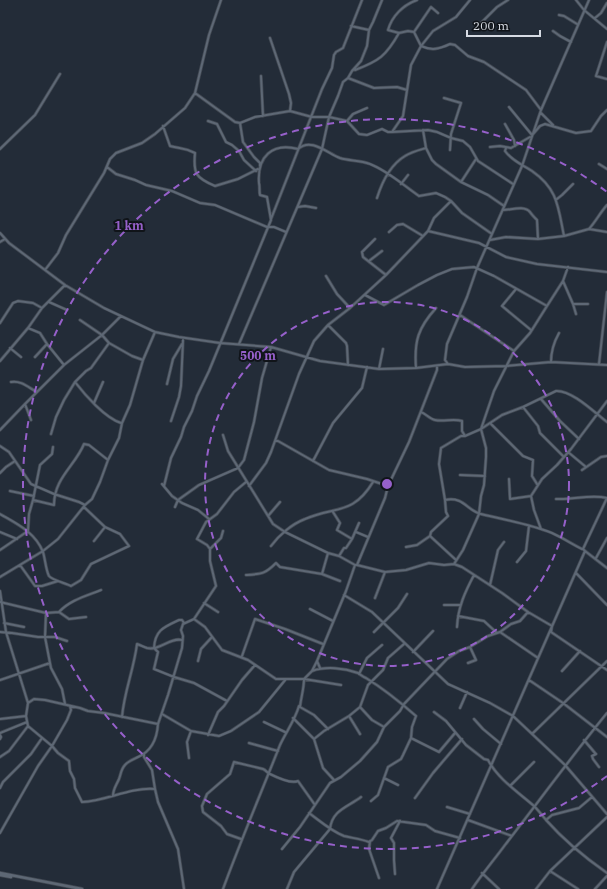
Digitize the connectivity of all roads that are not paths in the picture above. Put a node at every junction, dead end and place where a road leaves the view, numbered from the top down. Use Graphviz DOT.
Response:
graph roads {
  1 [pos="221,0"];
  2 [pos="362,0"];
  3 [pos="382,0"];
  4 [pos="417,0"];
  5 [pos="470,0"];
  6 [pos="508,0"];
  7 [pos="576,0"];
  8 [pos="588,0"];
  9 [pos="607,3"];
  10 [pos="584,10"];
  11 [pos="438,13"];
  12 [pos="559,15"];
  13 [pos="595,18"];
  14 [pos="577,24"];
  15 [pos="351,26"];
  16 [pos="607,28"];
  17 [pos="369,30"];
  18 [pos="475,30"];
  19 [pos="553,31"];
  20 [pos="414,32"];
  21 [pos="400,33"];
  22 [pos="270,38"];
  23 [pos="571,42"];
  24 [pos="607,42"];
  25 [pos="420,46"];
  26 [pos="352,71"];
  27 [pos="60,74"];
  28 [pos="262,76"];
  29 [pos="348,78"];
  30 [pos="607,79"];
  31 [pos="407,90"];
  32 [pos="195,93"];
  33 [pos="444,98"];
  34 [pos="509,107"];
  35 [pos="368,108"];
  36 [pos="607,110"];
  37 [pos="290,111"];
  38 [pos="541,112"];
  39 [pos="263,116"];
  40 [pos="312,117"];
  41 [pos="329,117"];
  42 [pos="208,121"];
  43 [pos="347,121"];
  44 [pos="240,123"];
  45 [pos="505,124"];
  46 [pos="163,126"];
  47 [pos="554,126"];
  48 [pos="423,130"];
  49 [pos="392,132"];
  50 [pos="532,135"];
  51 [pos="451,138"];
  52 [pos="515,146"];
  53 [pos="490,147"];
  54 [pos="426,148"];
  55 [pos="506,148"];
  56 [pos="0,149"];
  57 [pos="298,149"];
  58 [pos="322,149"];
  59 [pos="450,150"];
  60 [pos="476,159"];
  61 [pos="599,164"];
  62 [pos="522,166"];
  63 [pos="107,167"];
  64 [pos="259,169"];
  65 [pos="607,169"];
  66 [pos="256,171"];
  67 [pos="387,174"];
  68 [pos="408,175"];
  69 [pos="461,182"];
  70 [pos="401,184"];
  71 [pos="513,184"];
  72 [pos="573,184"];
  73 [pos="377,198"];
  74 [pos="557,199"];
  75 [pos="451,201"];
  76 [pos="607,205"];
  77 [pos="504,206"];
  78 [pos="297,207"];
  79 [pos="316,208"];
  80 [pos="503,210"];
  81 [pos="270,220"];
  82 [pos="268,227"];
  83 [pos="589,229"];
  84 [pos="428,231"];
  85 [pos="286,232"];
  86 [pos="390,232"];
  87 [pos="607,232"];
  88 [pos="0,233"];
  89 [pos="492,234"];
  90 [pos="423,236"];
  91 [pos="564,236"];
  92 [pos="4,239"];
  93 [pos="375,239"];
  94 [pos="538,239"];
  95 [pos="490,240"];
  96 [pos="0,242"];
  97 [pos="486,247"];
  98 [pos="382,251"];
  99 [pos="369,262"];
  100 [pos="568,267"];
  101 [pos="477,268"];
  102 [pos="46,270"];
  103 [pos="607,272"];
  104 [pos="386,275"];
  105 [pos="326,276"];
  106 [pos="563,281"];
  107 [pos="65,285"];
  108 [pos="516,289"];
  109 [pos="607,292"];
  110 [pos="365,295"];
  111 [pos="49,302"];
  112 [pos="573,304"];
  113 [pos="588,304"];
  114 [pos="547,306"];
  115 [pos="42,308"];
  116 [pos="350,308"];
  117 [pos="436,308"];
  118 [pos="67,310"];
  119 [pos="576,314"];
  120 [pos="460,315"];
  121 [pos="121,316"];
  122 [pos="80,320"];
  123 [pos="0,323"];
  124 [pos="328,325"];
  125 [pos="28,328"];
  126 [pos="531,330"];
  127 [pos="155,332"];
  128 [pos="559,333"];
  129 [pos="102,335"];
  130 [pos="179,337"];
  131 [pos="190,339"];
  132 [pos="183,342"];
  133 [pos="109,343"];
  134 [pos="220,343"];
  135 [pos="47,344"];
  136 [pos="239,344"];
  137 [pos="271,347"];
  138 [pos="10,348"];
  139 [pos="383,349"];
  140 [pos="514,352"];
  141 [pos="21,357"];
  142 [pos="35,357"];
  143 [pos="306,357"];
  144 [pos="0,360"];
  145 [pos="143,360"];
  146 [pos="551,362"];
  147 [pos="448,364"];
  148 [pos="599,364"];
  149 [pos="64,365"];
  150 [pos="348,365"];
  151 [pos="607,365"];
  152 [pos="437,366"];
  153 [pos="506,366"];
  154 [pos="367,368"];
  155 [pos="416,368"];
  156 [pos="379,369"];
  157 [pos="11,382"];
  158 [pos="75,382"];
  159 [pos="103,382"];
  160 [pos="167,384"];
  161 [pos="37,392"];
  162 [pos="541,399"];
  163 [pos="607,401"];
  164 [pos="94,403"];
  165 [pos="25,404"];
  166 [pos="523,407"];
  167 [pos="421,412"];
  168 [pos="597,415"];
  169 [pos="31,420"];
  170 [pos="171,421"];
  171 [pos="607,422"];
  172 [pos="122,423"];
  173 [pos="491,424"];
  174 [pos="0,430"];
  175 [pos="481,430"];
  176 [pos="51,434"];
  177 [pos="223,435"];
  178 [pos="466,436"];
  179 [pos="579,439"];
  180 [pos="275,441"];
  181 [pos="0,446"];
  182 [pos="53,447"];
  183 [pos="568,452"];
  184 [pos="607,456"];
  185 [pos="564,457"];
  186 [pos="108,460"];
  187 [pos="15,461"];
  188 [pos="313,461"];
  189 [pos="586,467"];
  190 [pos="238,468"];
  191 [pos="582,470"];
  192 [pos="0,473"];
  193 [pos="460,475"];
  194 [pos="485,476"];
  195 [pos="509,479"];
  196 [pos="246,482"];
  197 [pos="373,482"];
  198 [pos="538,484"];
  199 [pos="249,486"];
  200 [pos="388,486"];
  201 [pos="35,487"];
  202 [pos="10,491"];
  203 [pos="54,494"];
  204 [pos="34,496"];
  205 [pos="532,496"];
  206 [pos="607,498"];
  207 [pos="556,499"];
  208 [pos="34,500"];
  209 [pos="178,500"];
  210 [pos="445,500"];
  211 [pos="280,502"];
  212 [pos="85,506"];
  213 [pos="175,507"];
  214 [pos="334,512"];
  215 [pos="0,514"];
  216 [pos="479,514"];
  217 [pos="268,516"];
  218 [pos="209,519"];
  219 [pos="360,523"];
  220 [pos="529,526"];
  221 [pos="105,527"];
  222 [pos="541,529"];
  223 [pos="28,531"];
  224 [pos="223,531"];
  225 [pos="0,532"];
  226 [pos="285,532"];
  227 [pos="356,532"];
  228 [pos="430,536"];
  229 [pos="368,537"];
  230 [pos="607,538"];
  231 [pos="17,539"];
  232 [pos="352,539"];
  233 [pos="94,541"];
  234 [pos="504,542"];
  235 [pos="271,546"];
  236 [pos="406,547"];
  237 [pos="210,549"];
  238 [pos="0,550"];
  239 [pos="584,550"];
  240 [pos="43,551"];
  241 [pos="328,553"];
  242 [pos="339,556"];
  243 [pos="596,559"];
  244 [pos="456,560"];
  245 [pos="517,562"];
  246 [pos="454,564"];
  247 [pos="20,565"];
  248 [pos="356,565"];
  249 [pos="607,568"];
  250 [pos="385,572"];
  251 [pos="576,573"];
  252 [pos="322,574"];
  253 [pos="246,575"];
  254 [pos="474,575"];
  255 [pos="0,577"];
  256 [pos="62,581"];
  257 [pos="340,581"];
  258 [pos="490,585"];
  259 [pos="101,590"];
  260 [pos="0,591"];
  261 [pos="346,591"];
  262 [pos="407,594"];
  263 [pos="344,595"];
  264 [pos="348,597"];
  265 [pos="375,598"];
  266 [pos="1,602"];
  267 [pos="204,603"];
  268 [pos="444,604"];
  269 [pos="460,605"];
  270 [pos="607,605"];
  271 [pos="310,609"];
  272 [pos="59,612"];
  273 [pos="218,612"];
  274 [pos="528,612"];
  275 [pos="46,613"];
  276 [pos="458,616"];
  277 [pos="1,617"];
  278 [pos="86,617"];
  279 [pos="194,619"];
  280 [pos="333,621"];
  281 [pos="384,622"];
  282 [pos="4,623"];
  283 [pos="184,623"];
  284 [pos="552,626"];
  285 [pos="24,627"];
  286 [pos="457,627"];
  287 [pos="433,631"];
  288 [pos="0,632"];
  289 [pos="6,632"];
  290 [pos="374,632"];
  291 [pos="498,632"];
  292 [pos="212,636"];
  293 [pos="45,637"];
  294 [pos="182,640"];
  295 [pos="67,642"];
  296 [pos="323,644"];
  297 [pos="404,644"];
  298 [pos="382,646"];
  299 [pos="470,647"];
  300 [pos="154,648"];
  301 [pos="413,652"];
  302 [pos="580,652"];
  303 [pos="242,657"];
  304 [pos="538,658"];
  305 [pos="198,661"];
  306 [pos="317,661"];
  307 [pos="607,661"];
  308 [pos="50,663"];
  309 [pos="468,663"];
  310 [pos="254,665"];
  311 [pos="601,667"];
  312 [pos="320,668"];
  313 [pos="607,670"];
  314 [pos="312,671"];
  315 [pos="435,671"];
  316 [pos="562,671"];
  317 [pos="18,673"];
  318 [pos="359,674"];
  319 [pos="174,678"];
  320 [pos="286,679"];
  321 [pos="304,679"];
  322 [pos="0,680"];
  323 [pos="529,680"];
  324 [pos="372,682"];
  325 [pos="341,685"];
  326 [pos="467,692"];
  327 [pos="227,701"];
  328 [pos="28,703"];
  329 [pos="563,703"];
  330 [pos="66,704"];
  331 [pos="404,704"];
  332 [pos="70,706"];
  333 [pos="300,707"];
  334 [pos="360,707"];
  335 [pos="460,708"];
  336 [pos="434,712"];
  337 [pos="607,712"];
  338 [pos="162,714"];
  339 [pos="26,716"];
  340 [pos="350,716"];
  341 [pos="513,716"];
  342 [pos="122,717"];
  343 [pos="293,718"];
  344 [pos="0,719"];
  345 [pos="474,719"];
  346 [pos="27,722"];
  347 [pos="264,722"];
  348 [pos="158,724"];
  349 [pos="28,726"];
  350 [pos="384,727"];
  351 [pos="595,728"];
  352 [pos="328,729"];
  353 [pos="191,731"];
  354 [pos="286,732"];
  355 [pos="456,733"];
  356 [pos="0,734"];
  357 [pos="360,734"];
  358 [pos="532,734"];
  359 [pos="208,735"];
  360 [pos="607,737"];
  361 [pos="42,738"];
  362 [pos="411,738"];
  363 [pos="0,739"];
  364 [pos="314,739"];
  365 [pos="462,739"];
  366 [pos="584,740"];
  367 [pos="249,743"];
  368 [pos="501,744"];
  369 [pos="52,746"];
  370 [pos="278,751"];
  371 [pos="144,754"];
  372 [pos="0,758"];
  373 [pos="189,758"];
  374 [pos="534,762"];
  375 [pos="565,766"];
  376 [pos="491,767"];
  377 [pos="598,767"];
  378 [pos="269,774"];
  379 [pos="384,778"];
  380 [pos="334,780"];
  381 [pos="398,785"];
  382 [pos="510,785"];
  383 [pos="0,788"];
  384 [pos="155,789"];
  385 [pos="114,796"];
  386 [pos="361,797"];
  387 [pos="592,797"];
  388 [pos="415,798"];
  389 [pos="371,801"];
  390 [pos="315,805"];
  391 [pos="534,806"];
  392 [pos="447,807"];
  393 [pos="309,813"];
  394 [pos="470,814"];
  395 [pos="607,815"];
  396 [pos="468,820"];
  397 [pos="546,820"];
  398 [pos="400,821"];
  399 [pos="330,829"];
  400 [pos="0,833"];
  401 [pos="512,836"];
  402 [pos="460,838"];
  403 [pos="242,839"];
  404 [pos="370,841"];
  405 [pos="575,848"];
  406 [pos="282,849"];
  407 [pos="550,871"];
  408 [pos="482,873"];
  409 [pos="607,873"];
  410 [pos="0,874"];
  411 [pos="395,874"];
  412 [pos="607,876"];
  413 [pos="379,878"];
  414 [pos="74,889"];
  415 [pos="82,889"];
  416 [pos="184,889"];
  417 [pos="223,889"];
  418 [pos="287,889"];
  419 [pos="437,889"];
  420 [pos="472,889"];
  421 [pos="499,889"];
  422 [pos="536,889"];
  423 [pos="578,889"];
  424 [pos="595,889"];
  1 -- 32 [label="street"];
  2 -- 15 [label="street"];
  3 -- 17 [label="street"];
  4 -- 21 [label="street"];
  5 -- 25 [label="street"];
  6 -- 18 [label="street"];
  7 -- 10 [label="street"];
  8 -- 10 [label="street"];
  9 -- 13 [label="street"];
  10 -- 13 [label="street"];
  10 -- 14 [label="street"];
  11 -- 20 [label="street"];
  12 -- 14 [label="street"];
  13 -- 16 [label="street"];
  14 -- 23 [label="street"];
  15 -- 17 [label="street"];
  15 -- 40 [label="street"];
  17 -- 26 [label="street"];
  19 -- 23 [label="street"];
  20 -- 21 [label="street"];
  20 -- 25 [label="street"];
  21 -- 26 [label="street"];
  22 -- 37 [label="street"];
  23 -- 38 [label="street"];
  24 -- 30 [label="street"];
  25 -- 31 [label="street"];
  25 -- 38 [label="street"];
  26 -- 29 [label="street"];
  27 -- 56 [label="street"];
  28 -- 39 [label="street"];
  29 -- 31 [label="street"];
  29 -- 41 [label="street"];
  31 -- 49 [label="street"];
  32 -- 44 [label="street"];
  32 -- 46 [label="street"];
  33 -- 51 [label="street"];
  34 -- 50 [label="street"];
  35 -- 43 [label="street"];
  36 -- 47 [label="street"];
  37 -- 39 [label="street"];
  37 -- 40 [label="street"];
  38 -- 47 [label="street"];
  38 -- 50 [label="street"];
  39 -- 44 [label="street"];
  40 -- 41 [label="street"];
  40 -- 57 [label="street"];
  41 -- 43 [label="street"];
  41 -- 58 [label="street"];
  42 -- 66 [label="street"];
  43 -- 49 [label="street"];
  44 -- 64 [label="street"];
  45 -- 52 [label="street"];
  46 -- 63 [label="street"];
  46 -- 66 [label="street"];
  47 -- 50 [label="street"];
  48 -- 49 [label="street"];
  48 -- 51 [label="street"];
  48 -- 54 [label="street"];
  50 -- 52 [label="street"];
  50 -- 62 [label="street"];
  51 -- 59 [label="street"];
  51 -- 60 [label="street"];
  52 -- 55 [label="street"];
  53 -- 55 [label="street"];
  54 -- 67 [label="street"];
  54 -- 69 [label="street"];
  55 -- 62 [label="street"];
  57 -- 58 [label="street"];
  57 -- 64 [label="street"];
  57 -- 81 [label="street"];
  58 -- 67 [label="street"];
  58 -- 78 [label="street"];
  60 -- 69 [label="street"];
  60 -- 71 [label="street"];
  61 -- 65 [label="street"];
  62 -- 71 [label="street"];
  62 -- 74 [label="street"];
  63 -- 82 [label="street"];
  63 -- 102 [label="street"];
  64 -- 66 [label="street"];
  64 -- 81 [label="street"];
  67 -- 70 [label="street"];
  67 -- 73 [label="street"];
  68 -- 70 [label="street"];
  69 -- 77 [label="street"];
  70 -- 75 [label="street"];
  71 -- 77 [label="street"];
  72 -- 74 [label="street"];
  74 -- 91 [label="street"];
  75 -- 84 [label="street"];
  75 -- 89 [label="street"];
  76 -- 83 [label="street"];
  77 -- 80 [label="street"];
  78 -- 79 [label="street"];
  78 -- 85 [label="street"];
  80 -- 89 [label="street"];
  80 -- 94 [label="street"];
  81 -- 82 [label="street"];
  82 -- 85 [label="street"];
  82 -- 134 [label="street"];
  83 -- 87 [label="street"];
  83 -- 91 [label="street"];
  84 -- 90 [label="street"];
  84 -- 97 [label="street"];
  85 -- 136 [label="street"];
  86 -- 90 [label="street"];
  88 -- 92 [label="street"];
  89 -- 95 [label="street"];
  90 -- 104 [label="street"];
  91 -- 94 [label="street"];
  92 -- 96 [label="street"];
  92 -- 102 [label="street"];
  93 -- 99 [label="street"];
  94 -- 95 [label="street"];
  95 -- 97 [label="street"];
  97 -- 100 [label="street"];
  97 -- 101 [label="street"];
  98 -- 99 [label="street"];
  99 -- 104 [label="street"];
  100 -- 103 [label="street"];
  100 -- 106 [label="street"];
  101 -- 108 [label="street"];
  101 -- 110 [label="street"];
  101 -- 120 [label="street"];
  102 -- 107 [label="street"];
  104 -- 110 [label="street"];
  105 -- 116 [label="street"];
  106 -- 112 [label="street"];
  106 -- 114 [label="street"];
  107 -- 111 [label="street"];
  107 -- 121 [label="street"];
  108 -- 114 [label="street"];
  108 -- 126 [label="street"];
  109 -- 148 [label="street"];
  110 -- 116 [label="street"];
  111 -- 115 [label="street"];
  111 -- 118 [label="street"];
  112 -- 113 [label="street"];
  112 -- 119 [label="street"];
  114 -- 126 [label="street"];
  115 -- 123 [label="street"];
  115 -- 125 [label="street"];
  116 -- 124 [label="street"];
  117 -- 155 [label="street"];
  120 -- 140 [label="street"];
  120 -- 147 [label="street"];
  121 -- 127 [label="street"];
  121 -- 129 [label="street"];
  122 -- 129 [label="street"];
  124 -- 143 [label="street"];
  124 -- 150 [label="street"];
  125 -- 135 [label="street"];
  125 -- 138 [label="street"];
  126 -- 140 [label="street"];
  127 -- 130 [label="street"];
  127 -- 145 [label="street"];
  128 -- 146 [label="street"];
  129 -- 133 [label="street"];
  129 -- 149 [label="street"];
  130 -- 131 [label="street"];
  130 -- 132 [label="street"];
  131 -- 132 [label="street"];
  131 -- 134 [label="street"];
  132 -- 160 [label="street"];
  132 -- 170 [label="street"];
  133 -- 145 [label="street"];
  133 -- 158 [label="street"];
  134 -- 136 [label="street"];
  134 -- 209 [label="street"];
  135 -- 142 [label="street"];
  135 -- 149 [label="street"];
  136 -- 137 [label="street"];
  137 -- 143 [label="street"];
  137 -- 190 [label="street"];
  138 -- 141 [label="street"];
  138 -- 144 [label="street"];
  139 -- 156 [label="street"];
  140 -- 153 [label="street"];
  143 -- 150 [label="street"];
  143 -- 180 [label="street"];
  145 -- 172 [label="street"];
  146 -- 148 [label="street"];
  146 -- 153 [label="street"];
  147 -- 152 [label="street"];
  147 -- 153 [label="street"];
  148 -- 151 [label="street"];
  149 -- 161 [label="street"];
  150 -- 154 [label="street"];
  152 -- 155 [label="street"];
  152 -- 167 [label="street"];
  153 -- 175 [label="street"];
  154 -- 156 [label="street"];
  154 -- 188 [label="street"];
  155 -- 156 [label="street"];
  157 -- 161 [label="street"];
  158 -- 164 [label="street"];
  158 -- 176 [label="street"];
  159 -- 164 [label="street"];
  161 -- 165 [label="street"];
  162 -- 166 [label="street"];
  162 -- 168 [label="street"];
  162 -- 179 [label="street"];
  163 -- 168 [label="street"];
  164 -- 172 [label="street"];
  165 -- 169 [label="street"];
  165 -- 174 [label="street"];
  166 -- 173 [label="street"];
  166 -- 185 [label="street"];
  167 -- 178 [label="street"];
  167 -- 200 [label="street"];
  168 -- 171 [label="street"];
  168 -- 179 [label="street"];
  172 -- 186 [label="street"];
  173 -- 175 [label="street"];
  173 -- 198 [label="street"];
  175 -- 178 [label="street"];
  175 -- 194 [label="street"];
  177 -- 190 [label="street"];
  178 -- 210 [label="street"];
  179 -- 183 [label="street"];
  180 -- 188 [label="street"];
  180 -- 199 [label="street"];
  181 -- 187 [label="street"];
  182 -- 201 [label="street"];
  183 -- 185 [label="street"];
  183 -- 189 [label="street"];
  184 -- 189 [label="street"];
  185 -- 198 [label="street"];
  186 -- 203 [label="street"];
  186 -- 212 [label="street"];
  187 -- 192 [label="street"];
  187 -- 201 [label="street"];
  188 -- 197 [label="street"];
  189 -- 191 [label="street"];
  190 -- 196 [label="street"];
  190 -- 209 [label="street"];
  193 -- 194 [label="street"];
  194 -- 216 [label="street"];
  195 -- 205 [label="street"];
  196 -- 199 [label="street"];
  196 -- 218 [label="street"];
  197 -- 200 [label="street"];
  197 -- 214 [label="street"];
  198 -- 205 [label="street"];
  199 -- 217 [label="street"];
  200 -- 229 [label="street"];
  201 -- 203 [label="street"];
  201 -- 204 [label="street"];
  202 -- 204 [label="street"];
  203 -- 208 [label="street"];
  203 -- 212 [label="street"];
  204 -- 208 [label="street"];
  205 -- 222 [label="street"];
  206 -- 207 [label="street"];
  206 -- 239 [label="street"];
  208 -- 223 [label="street"];
  209 -- 213 [label="street"];
  209 -- 218 [label="street"];
  210 -- 216 [label="street"];
  210 -- 228 [label="street"];
  211 -- 217 [label="street"];
  212 -- 221 [label="street"];
  212 -- 240 [label="street"];
  214 -- 226 [label="street"];
  214 -- 232 [label="street"];
  215 -- 223 [label="street"];
  216 -- 220 [label="street"];
  216 -- 244 [label="street"];
  217 -- 226 [label="street"];
  218 -- 237 [label="street"];
  219 -- 227 [label="street"];
  220 -- 222 [label="street"];
  220 -- 245 [label="street"];
  221 -- 233 [label="street"];
  221 -- 256 [label="street"];
  222 -- 239 [label="street"];
  223 -- 231 [label="street"];
  223 -- 240 [label="street"];
  224 -- 237 [label="street"];
  225 -- 231 [label="street"];
  226 -- 235 [label="street"];
  226 -- 241 [label="street"];
  227 -- 229 [label="street"];
  227 -- 232 [label="street"];
  228 -- 236 [label="street"];
  228 -- 244 [label="street"];
  229 -- 248 [label="street"];
  230 -- 243 [label="street"];
  231 -- 238 [label="street"];
  232 -- 242 [label="street"];
  234 -- 258 [label="street"];
  237 -- 267 [label="street"];
  239 -- 243 [label="street"];
  239 -- 251 [label="street"];
  240 -- 247 [label="street"];
  240 -- 256 [label="street"];
  241 -- 242 [label="street"];
  241 -- 252 [label="street"];
  242 -- 248 [label="street"];
  243 -- 249 [label="street"];
  244 -- 246 [label="street"];
  246 -- 250 [label="street"];
  246 -- 254 [label="street"];
  247 -- 255 [label="street"];
  247 -- 256 [label="street"];
  248 -- 250 [label="street"];
  248 -- 261 [label="street"];
  250 -- 265 [label="street"];
  251 -- 270 [label="street"];
  251 -- 284 [label="street"];
  252 -- 253 [label="street"];
  252 -- 257 [label="street"];
  254 -- 258 [label="street"];
  254 -- 269 [label="street"];
  258 -- 274 [label="street"];
  259 -- 272 [label="street"];
  260 -- 266 [label="street"];
  261 -- 263 [label="street"];
  261 -- 264 [label="street"];
  262 -- 281 [label="street"];
  263 -- 264 [label="street"];
  263 -- 280 [label="street"];
  264 -- 281 [label="street"];
  266 -- 275 [label="street"];
  266 -- 277 [label="street"];
  267 -- 273 [label="street"];
  267 -- 279 [label="street"];
  268 -- 269 [label="street"];
  269 -- 276 [label="street"];
  271 -- 280 [label="street"];
  272 -- 275 [label="street"];
  272 -- 278 [label="street"];
  274 -- 284 [label="street"];
  274 -- 291 [label="street"];
  275 -- 293 [label="street"];
  276 -- 286 [label="street"];
  276 -- 291 [label="street"];
  277 -- 282 [label="street"];
  279 -- 283 [label="street"];
  279 -- 292 [label="street"];
  280 -- 296 [label="street"];
  281 -- 290 [label="street"];
  281 -- 297 [label="street"];
  282 -- 285 [label="street"];
  282 -- 289 [label="street"];
  283 -- 294 [label="street"];
  283 -- 300 [label="street"];
  284 -- 302 [label="street"];
  284 -- 304 [label="street"];
  287 -- 301 [label="street"];
  288 -- 289 [label="street"];
  289 -- 293 [label="street"];
  289 -- 317 [label="street"];
  291 -- 299 [label="street"];
  291 -- 304 [label="street"];
  292 -- 303 [label="street"];
  292 -- 305 [label="street"];
  293 -- 295 [label="street"];
  293 -- 308 [label="street"];
  294 -- 300 [label="street"];
  294 -- 319 [label="street"];
  296 -- 303 [label="street"];
  296 -- 306 [label="street"];
  297 -- 301 [label="street"];
  297 -- 324 [label="street"];
  298 -- 318 [label="street"];
  299 -- 309 [label="street"];
  299 -- 315 [label="street"];
  300 -- 319 [label="street"];
  300 -- 342 [label="street"];
  301 -- 315 [label="street"];
  302 -- 311 [label="street"];
  302 -- 316 [label="street"];
  303 -- 310 [label="street"];
  304 -- 323 [label="street"];
  306 -- 312 [label="street"];
  306 -- 314 [label="street"];
  307 -- 311 [label="street"];
  308 -- 317 [label="street"];
  308 -- 330 [label="street"];
  310 -- 320 [label="street"];
  310 -- 327 [label="street"];
  311 -- 313 [label="street"];
  311 -- 329 [label="street"];
  312 -- 314 [label="street"];
  312 -- 318 [label="street"];
  314 -- 321 [label="street"];
  315 -- 326 [label="street"];
  315 -- 331 [label="street"];
  317 -- 322 [label="street"];
  317 -- 328 [label="street"];
  318 -- 324 [label="street"];
  319 -- 327 [label="street"];
  319 -- 338 [label="street"];
  320 -- 321 [label="street"];
  320 -- 359 [label="street"];
  321 -- 325 [label="street"];
  321 -- 333 [label="street"];
  323 -- 329 [label="street"];
  323 -- 341 [label="street"];
  324 -- 331 [label="street"];
  324 -- 334 [label="street"];
  326 -- 335 [label="street"];
  326 -- 341 [label="street"];
  327 -- 359 [label="street"];
  328 -- 330 [label="street"];
  328 -- 339 [label="street"];
  329 -- 351 [label="street"];
  329 -- 358 [label="street"];
  330 -- 332 [label="street"];
  331 -- 350 [label="street"];
  331 -- 362 [label="street"];
  332 -- 342 [label="street"];
  332 -- 369 [label="street"];
  333 -- 343 [label="street"];
  333 -- 352 [label="street"];
  334 -- 340 [label="street"];
  334 -- 350 [label="street"];
  336 -- 355 [label="street"];
  337 -- 351 [label="street"];
  338 -- 348 [label="street"];
  338 -- 353 [label="street"];
  339 -- 344 [label="street"];
  339 -- 346 [label="street"];
  340 -- 352 [label="street"];
  340 -- 357 [label="street"];
  341 -- 358 [label="street"];
  341 -- 368 [label="street"];
  342 -- 348 [label="street"];
  343 -- 354 [label="street"];
  343 -- 364 [label="street"];
  345 -- 368 [label="street"];
  346 -- 349 [label="street"];
  346 -- 356 [label="street"];
  347 -- 354 [label="street"];
  348 -- 371 [label="street"];
  349 -- 361 [label="street"];
  349 -- 372 [label="street"];
  350 -- 380 [label="street"];
  351 -- 360 [label="street"];
  351 -- 366 [label="street"];
  352 -- 364 [label="street"];
  353 -- 359 [label="street"];
  353 -- 373 [label="street"];
  354 -- 370 [label="street"];
  355 -- 362 [label="street"];
  355 -- 365 [label="street"];
  356 -- 363 [label="street"];
  358 -- 375 [label="street"];
  361 -- 369 [label="street"];
  361 -- 383 [label="street"];
  362 -- 379 [label="street"];
  364 -- 380 [label="street"];
  365 -- 376 [label="street"];
  365 -- 388 [label="street"];
  366 -- 375 [label="street"];
  366 -- 377 [label="street"];
  367 -- 370 [label="street"];
  368 -- 376 [label="street"];
  369 -- 385 [label="street"];
  369 -- 400 [label="street"];
  370 -- 378 [label="street"];
  371 -- 384 [label="street"];
  371 -- 385 [label="street"];
  374 -- 382 [label="street"];
  375 -- 387 [label="street"];
  375 -- 391 [label="street"];
  376 -- 382 [label="street"];
  376 -- 394 [label="street"];
  378 -- 390 [label="street"];
  378 -- 403 [label="street"];
  378 -- 403 [label="street"];
  379 -- 381 [label="street"];
  379 -- 389 [label="street"];
  380 -- 390 [label="street"];
  382 -- 391 [label="street"];
  384 -- 385 [label="street"];
  384 -- 416 [label="street"];
  386 -- 399 [label="street"];
  387 -- 395 [label="street"];
  387 -- 397 [label="street"];
  390 -- 393 [label="street"];
  391 -- 397 [label="street"];
  391 -- 401 [label="street"];
  392 -- 394 [label="street"];
  393 -- 399 [label="street"];
  393 -- 406 [label="street"];
  394 -- 396 [label="street"];
  395 -- 405 [label="street"];
  396 -- 401 [label="street"];
  396 -- 402 [label="street"];
  397 -- 405 [label="street"];
  398 -- 402 [label="street"];
  398 -- 404 [label="street"];
  398 -- 411 [label="street"];
  399 -- 404 [label="street"];
  399 -- 418 [label="street"];
  401 -- 408 [label="street"];
  402 -- 419 [label="street"];
  403 -- 417 [label="street"];
  404 -- 413 [label="street"];
  405 -- 407 [label="street"];
  405 -- 409 [label="street"];
  407 -- 422 [label="street"];
  407 -- 423 [label="street"];
  408 -- 420 [label="street"];
  408 -- 421 [label="street"];
  410 -- 414 [label="street"];
  410 -- 415 [label="street"];
  412 -- 424 [label="street"];
}
